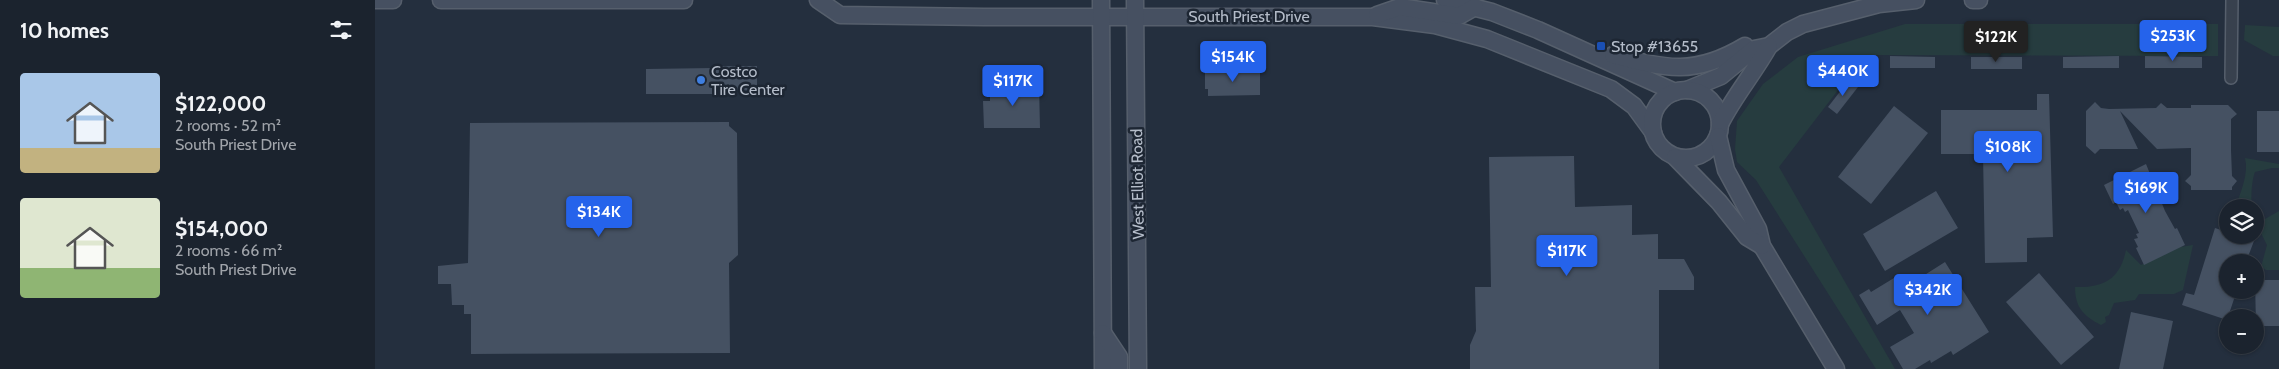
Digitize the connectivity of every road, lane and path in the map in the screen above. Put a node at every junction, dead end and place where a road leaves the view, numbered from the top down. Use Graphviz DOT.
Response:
graph roads {
  1 [pos="375,0"];
  2 [pos="393,0"];
  3 [pos="441,0"];
  4 [pos="684,0"];
  5 [pos="818,0"];
  6 [pos="1101,0"];
  7 [pos="1445,0"];
  8 [pos="1916,0"];
  9 [pos="1973,0"];
  10 [pos="1979,0"];
  11 [pos="2232,0"];
  12 [pos="1475,7"];
  13 [pos="1135,8"];
  14 [pos="1373,16"];
  15 [pos="1101,18"];
  16 [pos="1787,32"];
  17 [pos="1567,44"];
  18 [pos="1769,46"];
  19 [pos="2231,78"];
  20 [pos="1681,91"];
  21 [pos="1719,130"];
  22 [pos="1653,132"];
  23 [pos="1675,157"];
  24 [pos="1762,246"];
  25 [pos="1103,333"];
  26 [pos="1103,369"];
  27 [pos="1119,369"];
  28 [pos="1137,369"];
  29 [pos="1836,369"];
  1 -- 2 [label="main road"];
  3 -- 4 [label="main road"];
  5 -- 15 [label="main road, South Priest Drive"];
  6 -- 15 [label="main road"];
  7 -- 12 [label="main road"];
  8 -- 16 [label="main road"];
  9 -- 10 [label="main road"];
  11 -- 19 [label="street"];
  12 -- 14 [label="main road"];
  12 -- 17 [label="main road"];
  13 -- 14 [label="main road, South Priest Drive"];
  13 -- 15 [label="main road, South Priest Drive"];
  13 -- 28 [label="main road, West Elliot Road"];
  14 -- 22 [label="main road, South Priest Drive"];
  15 -- 25 [label="main road"];
  16 -- 17 [label="main road"];
  16 -- 18 [label="main road"];
  17 -- 20 [label="main road"];
  18 -- 20 [label="main road"];
  18 -- 21 [label="main road"];
  20 -- 21 [label="main road"];
  20 -- 22 [label="main road"];
  21 -- 23 [label="main road"];
  21 -- 24 [label="main road"];
  22 -- 23 [label="main road"];
  23 -- 24 [label="main road"];
  24 -- 29 [label="main road"];
  25 -- 26 [label="main road"];
  25 -- 27 [label="main road"];
}
